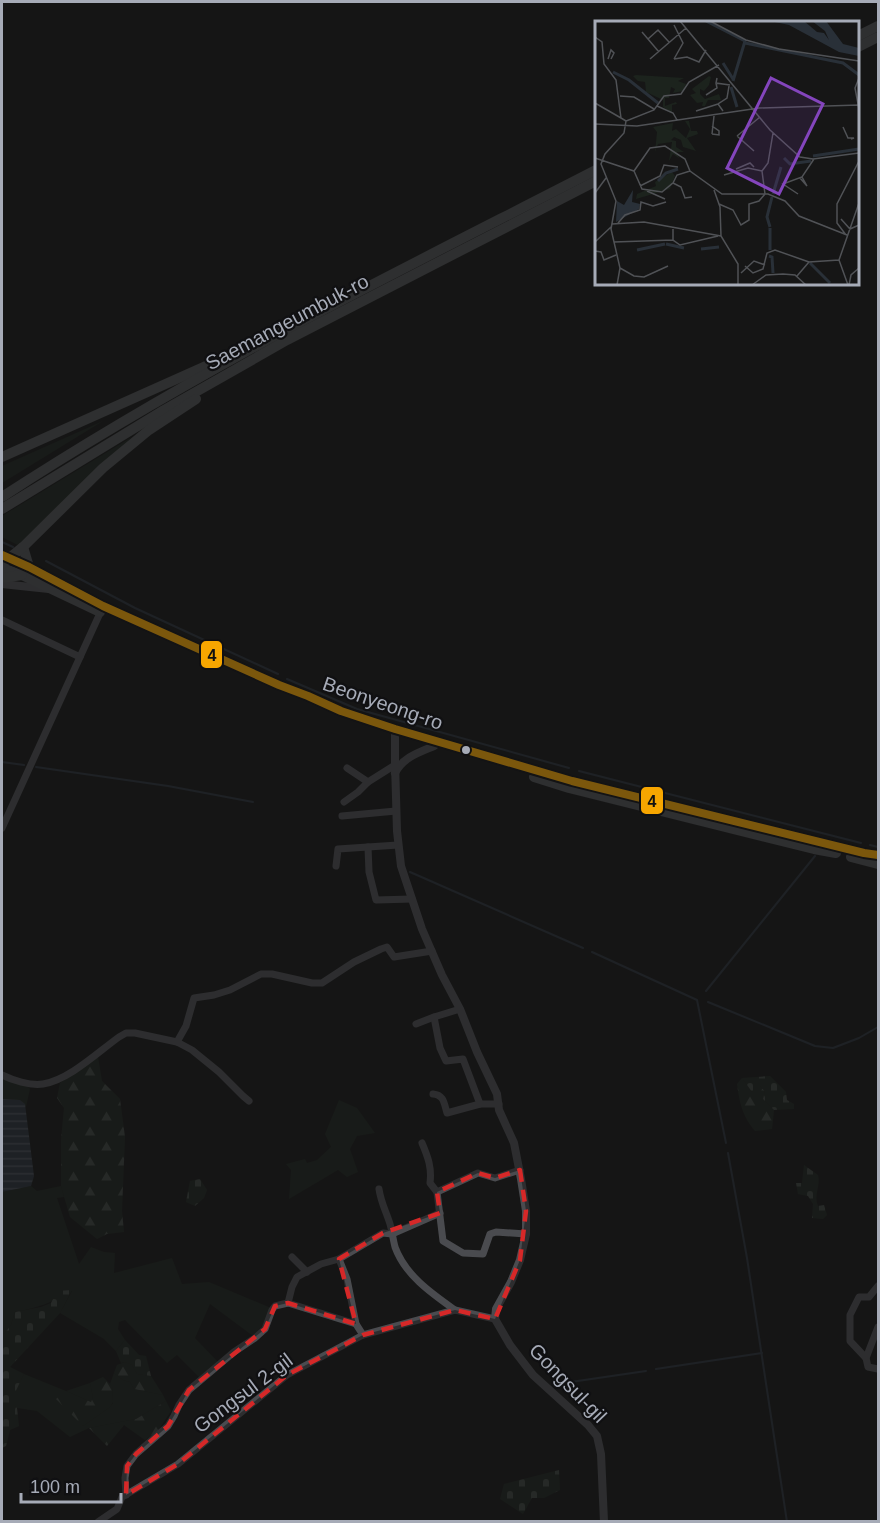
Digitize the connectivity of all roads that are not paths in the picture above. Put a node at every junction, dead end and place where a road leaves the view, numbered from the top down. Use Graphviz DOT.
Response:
graph roads {
  1 [pos="879,26"];
  2 [pos="859,36"];
  3 [pos="879,37"];
  4 [pos="859,47"];
  5 [pos="595,171"];
  6 [pos="595,182"];
  7 [pos="284,336"];
  8 [pos="2,457"];
  9 [pos="3,504"];
  10 [pos="23,548"];
  11 [pos="3,561"];
  12 [pos="26,571"];
  13 [pos="2,578"];
  14 [pos="2,584"];
  15 [pos="53,589"];
  16 [pos="102,609"];
  17 [pos="2,620"];
  18 [pos="80,657"];
  19 [pos="395,732"];
  20 [pos="434,746"];
  21 [pos="347,768"];
  22 [pos="395,769"];
  23 [pos="368,782"];
  24 [pos="344,802"];
  25 [pos="396,811"];
  26 [pos="342,816"];
  27 [pos="2,828"];
  28 [pos="398,845"];
  29 [pos="368,848"];
  30 [pos="879,855"];
  31 [pos="879,864"];
  32 [pos="336,866"];
  33 [pos="412,899"];
  34 [pos="432,951"];
  35 [pos="460,1009"];
  36 [pos="434,1017"];
  37 [pos="416,1024"];
  38 [pos="177,1042"];
  39 [pos="2,1075"];
  40 [pos="433,1094"];
  41 [pos="249,1101"];
  42 [pos="480,1104"];
  43 [pos="499,1104"];
  44 [pos="422,1143"];
  45 [pos="520,1170"];
  46 [pos="379,1189"];
  47 [pos="437,1192"];
  48 [pos="440,1213"];
  49 [pos="526,1233"];
  50 [pos="392,1234"];
  51 [pos="292,1257"];
  52 [pos="339,1259"];
  53 [pos="307,1272"];
  54 [pos="879,1286"];
  55 [pos="288,1303"];
  56 [pos="454,1310"];
  57 [pos="495,1319"];
  58 [pos="356,1324"];
  59 [pos="879,1327"];
  60 [pos="363,1335"];
  61 [pos="867,1358"];
  62 [pos="878,1370"];
  63 [pos="126,1495"];
  64 [pos="98,1521"];
  65 [pos="604,1521"];
  1 -- 2 [label="highway"];
  3 -- 4 [label="highway"];
  5 -- 7 [label="highway, Saemangeumbuk-ro"];
  6 -- 7 [label="highway, Saemangeumbuk-ro"];
  7 -- 8 [label="highway"];
  7 -- 9 [label="highway, Saemangeumbuk-ro"];
  7 -- 10 [label="highway"];
  10 -- 11 [label="highway"];
  10 -- 12 [label="highway"];
  11 -- 12 [label="main road, Beonyeong-ro"];
  12 -- 13 [label="highway"];
  12 -- 15 [label="main road, Beonyeong-ro"];
  12 -- 16 [label="main road, Beonyeong-ro"];
  14 -- 15 [label="street"];
  15 -- 16 [label="main road, Beonyeong-ro"];
  16 -- 18 [label="street"];
  16 -- 19 [label="main road, Beonyeong-ro"];
  17 -- 18 [label="street"];
  18 -- 27 [label="street"];
  19 -- 20 [label="main road, Beonyeong-ro"];
  19 -- 22 [label="street"];
  19 -- 30 [label="main road, Beonyeong-ro"];
  20 -- 22 [label="street"];
  20 -- 31 [label="main road, Beonyeong-ro"];
  21 -- 23 [label="street"];
  22 -- 23 [label="street"];
  22 -- 25 [label="street"];
  23 -- 24 [label="street"];
  25 -- 26 [label="street"];
  25 -- 28 [label="street"];
  28 -- 29 [label="street"];
  28 -- 33 [label="street"];
  29 -- 32 [label="street"];
  29 -- 33 [label="street"];
  33 -- 34 [label="street"];
  34 -- 35 [label="street"];
  34 -- 38 [label="street"];
  35 -- 36 [label="street"];
  35 -- 43 [label="street"];
  36 -- 37 [label="street"];
  36 -- 42 [label="street"];
  38 -- 39 [label="street"];
  38 -- 41 [label="street"];
  40 -- 42 [label="street"];
  42 -- 43 [label="street"];
  43 -- 45 [label="street"];
  44 -- 47 [label="street"];
  45 -- 47 [label="street"];
  45 -- 49 [label="street"];
  46 -- 50 [label="street"];
  47 -- 48 [label="street"];
  48 -- 49 [label="street"];
  48 -- 50 [label="street"];
  49 -- 57 [label="street"];
  50 -- 52 [label="street"];
  50 -- 56 [label="street"];
  51 -- 53 [label="street"];
  52 -- 53 [label="street"];
  52 -- 58 [label="street"];
  53 -- 55 [label="street"];
  54 -- 61 [label="street"];
  55 -- 58 [label="street"];
  55 -- 63 [label="street"];
  56 -- 57 [label="street, Gongsul 2-gil"];
  56 -- 60 [label="street, Gongsul 2-gil"];
  57 -- 65 [label="street, Gongsul-gil"];
  58 -- 60 [label="street"];
  59 -- 61 [label="street"];
  60 -- 63 [label="street, Gongsul 2-gil"];
  61 -- 62 [label="street"];
  63 -- 64 [label="street, Gongsul 2-gil"];
}
